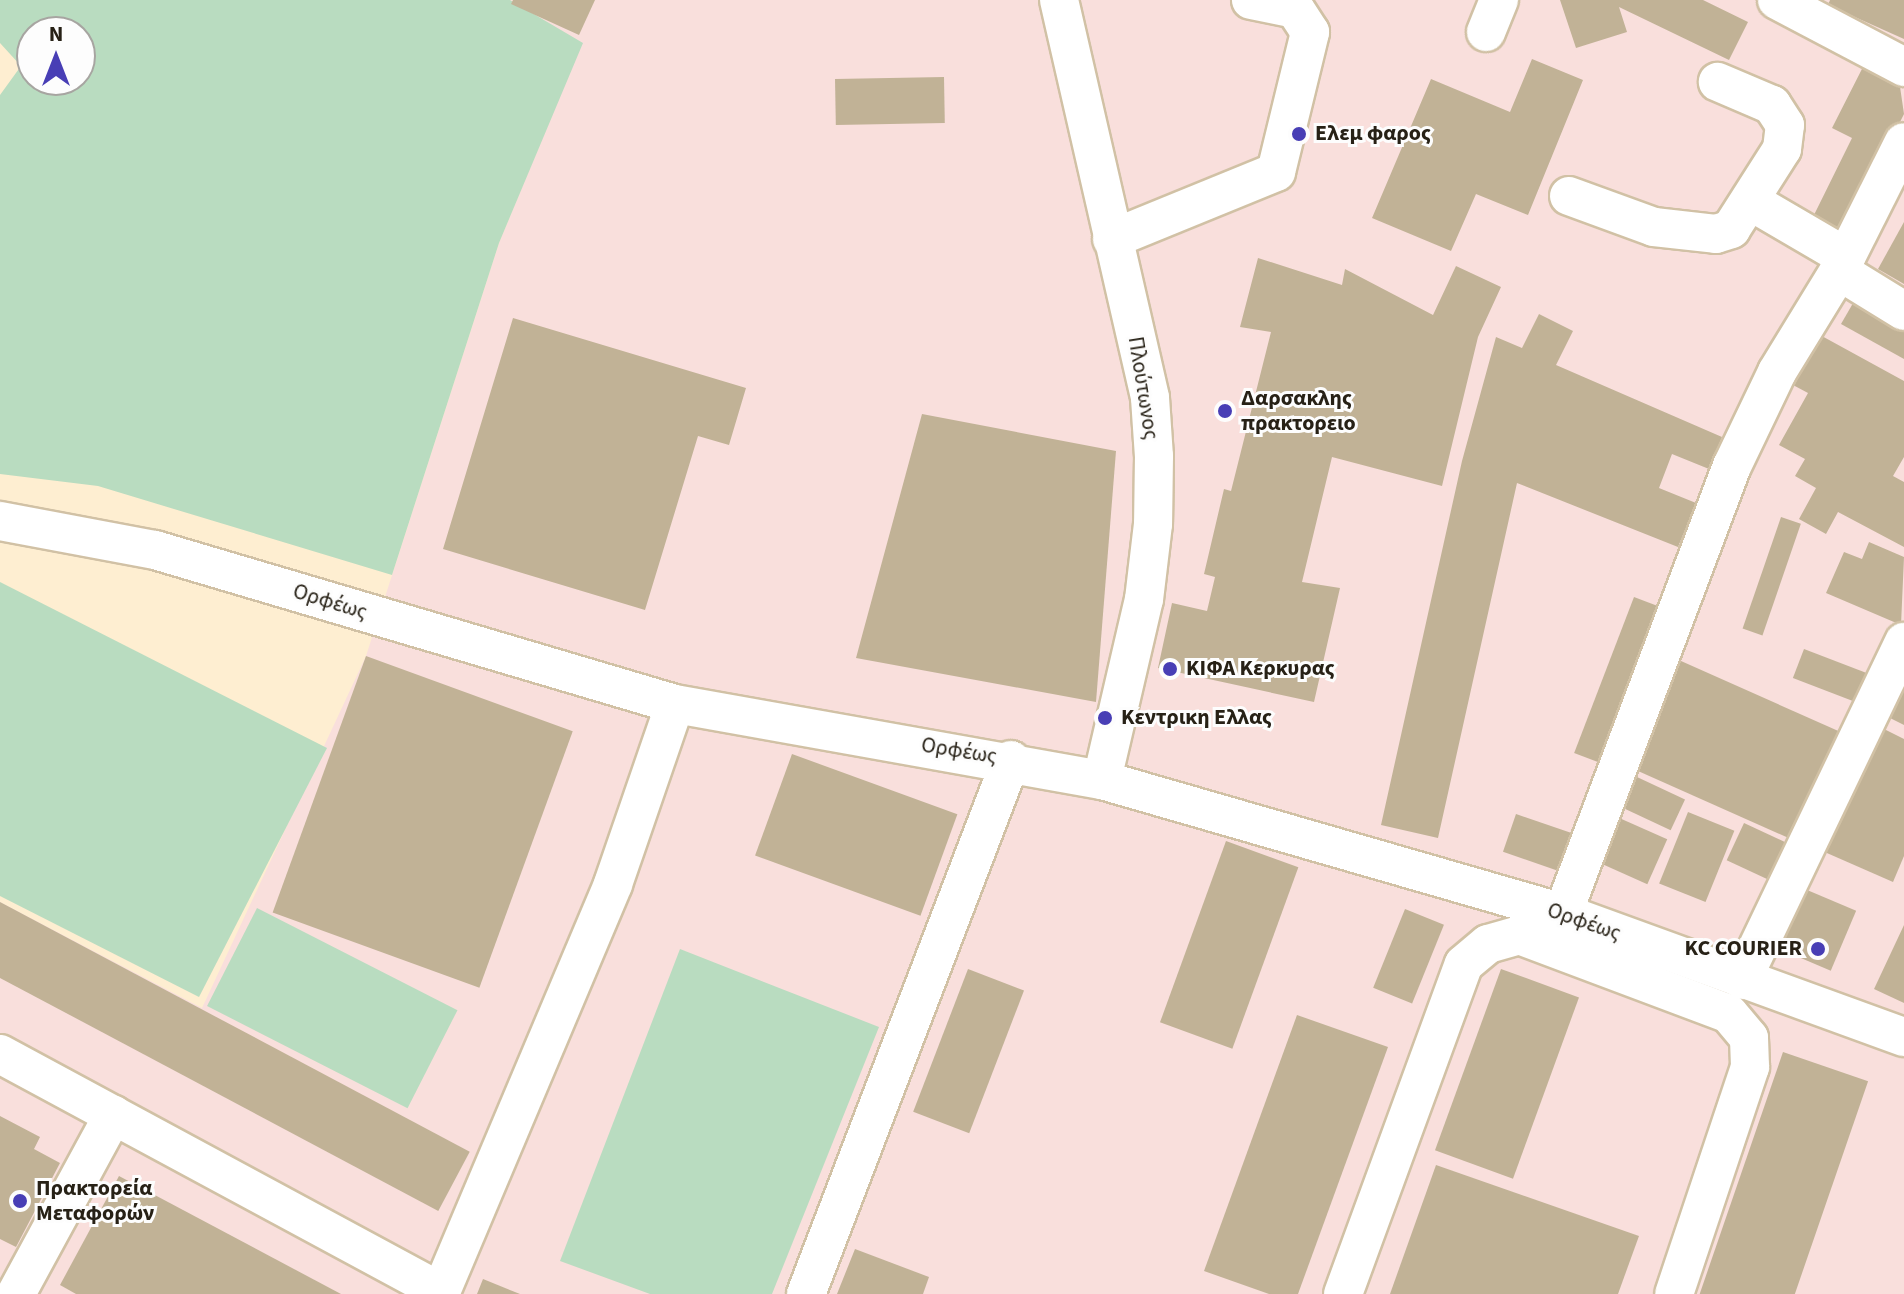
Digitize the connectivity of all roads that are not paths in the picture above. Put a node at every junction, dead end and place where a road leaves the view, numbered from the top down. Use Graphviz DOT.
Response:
graph roads {
  1 [pos="1059,0"];
  2 [pos="1251,0"];
  3 [pos="1777,0"];
  4 [pos="1904,67"];
  5 [pos="1718,82"];
  6 [pos="1904,142"];
  7 [pos="1569,196"];
  8 [pos="1752,202"];
  9 [pos="1112,239"];
  10 [pos="1842,264"];
  11 [pos="1904,311"];
  12 [pos="0,521"];
  13 [pos="1904,642"];
  14 [pos="675,704"];
  15 [pos="1011,760"];
  16 [pos="1102,780"];
  17 [pos="1563,913"];
  18 [pos="1742,980"];
  19 [pos="1904,1037"];
  20 [pos="0,1054"];
  21 [pos="113,1115"];
  22 [pos="440,1293"];
  23 [pos="16,1294"];
  24 [pos="806,1294"];
  25 [pos="1343,1294"];
  26 [pos="1674,1294"];
  1 -- 9 [label="street, Πλούτωνος"];
  2 -- 9 [label="street"];
  3 -- 4 [label="street"];
  5 -- 8 [label="street"];
  6 -- 10 [label="street"];
  7 -- 8 [label="street"];
  8 -- 10 [label="street"];
  9 -- 16 [label="street, Πλούτωνος"];
  10 -- 11 [label="street"];
  10 -- 17 [label="street"];
  12 -- 14 [label="street, Ορφέως"];
  13 -- 18 [label="street"];
  14 -- 15 [label="street, Ορφέως"];
  14 -- 22 [label="street"];
  15 -- 16 [label="street, Ορφέως"];
  15 -- 24 [label="street"];
  16 -- 17 [label="street, Ορφέως"];
  17 -- 18 [label="street, Ορφέως"];
  18 -- 19 [label="street, Ορφέως"];
  20 -- 21 [label="street"];
  21 -- 22 [label="street"];
  21 -- 23 [label="street"];
  25 -- 26 [label="street"];
}
